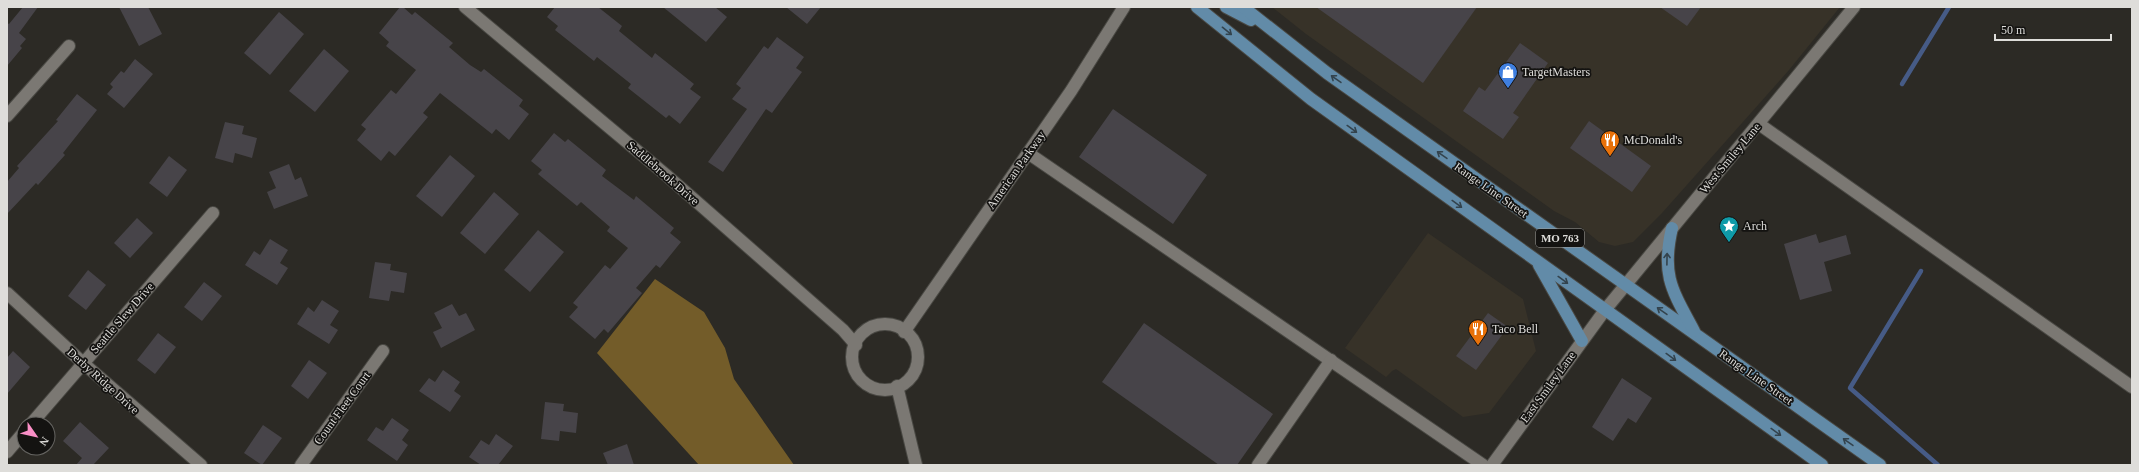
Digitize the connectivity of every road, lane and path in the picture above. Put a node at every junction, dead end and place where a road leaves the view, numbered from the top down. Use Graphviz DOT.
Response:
graph roads {
  1 [pos="465,7"];
  2 [pos="1124,7"];
  3 [pos="1197,7"];
  4 [pos="1226,7"];
  5 [pos="1243,7"];
  6 [pos="1854,7"];
  7 [pos="1274,31"];
  8 [pos="70,46"];
  9 [pos="7,116"];
  10 [pos="1759,124"];
  11 [pos="1028,152"];
  12 [pos="213,212"];
  13 [pos="1672,228"];
  14 [pos="1536,260"];
  15 [pos="1625,285"];
  16 [pos="7,294"];
  17 [pos="1605,310"];
  18 [pos="904,332"];
  19 [pos="1695,334"];
  20 [pos="1582,341"];
  21 [pos="856,345"];
  22 [pos="383,351"];
  23 [pos="1330,360"];
  24 [pos="82,363"];
  25 [pos="897,386"];
  26 [pos="2132,387"];
  27 [pos="38,416"];
  28 [pos="16,441"];
  29 [pos="7,452"];
  30 [pos="202,465"];
  31 [pos="301,465"];
  32 [pos="916,465"];
  33 [pos="1258,465"];
  34 [pos="1483,465"];
  35 [pos="1492,465"];
  36 [pos="1822,465"];
  37 [pos="1880,465"];
  1 -- 21 [label="street, Saddlebrook Drive"];
  2 -- 11 [label="street, American Parkway"];
  3 -- 14 [label="main road, MO 763, one-way"];
  4 -- 7 [label="main road"];
  5 -- 7 [label="main road, Range Line Street / MO 763"];
  6 -- 10 [label="street, West Smiley Lane"];
  15 -- 7 [label="main road, Range Line Street / MO 763, one-way"];
  8 -- 9 [label="street"];
  10 -- 13 [label="street, West Smiley Lane"];
  10 -- 26 [label="street"];
  11 -- 18 [label="street, American Parkway"];
  11 -- 23 [label="street"];
  12 -- 24 [label="street, Seattle Slew Drive"];
  13 -- 15 [label="street, West Smiley Lane"];
  19 -- 13 [label="main road, one-way"];
  14 -- 17 [label="main road, MO 763, one-way"];
  14 -- 20 [label="main road"];
  15 -- 17 [label="street, West Smiley Lane"];
  19 -- 15 [label="main road, Range Line Street / MO 763, one-way"];
  16 -- 24 [label="street, Derby Ridge Drive"];
  17 -- 20 [label="street, East Smiley Lane"];
  17 -- 36 [label="main road, MO 763, one-way"];
  18 -- 21 [label="street"];
  18 -- 25 [label="street"];
  37 -- 19 [label="main road, Range Line Street / MO 763, one-way"];
  20 -- 35 [label="street, East Smiley Lane"];
  21 -- 25 [label="street"];
  22 -- 31 [label="street, Count Fleet Court"];
  23 -- 33 [label="street"];
  23 -- 34 [label="street"];
  24 -- 27 [label="street, Seattle Slew Drive"];
  24 -- 30 [label="street, Derby Ridge Drive"];
  25 -- 32 [label="street"];
  28 -- 29 [label="street"];
}
